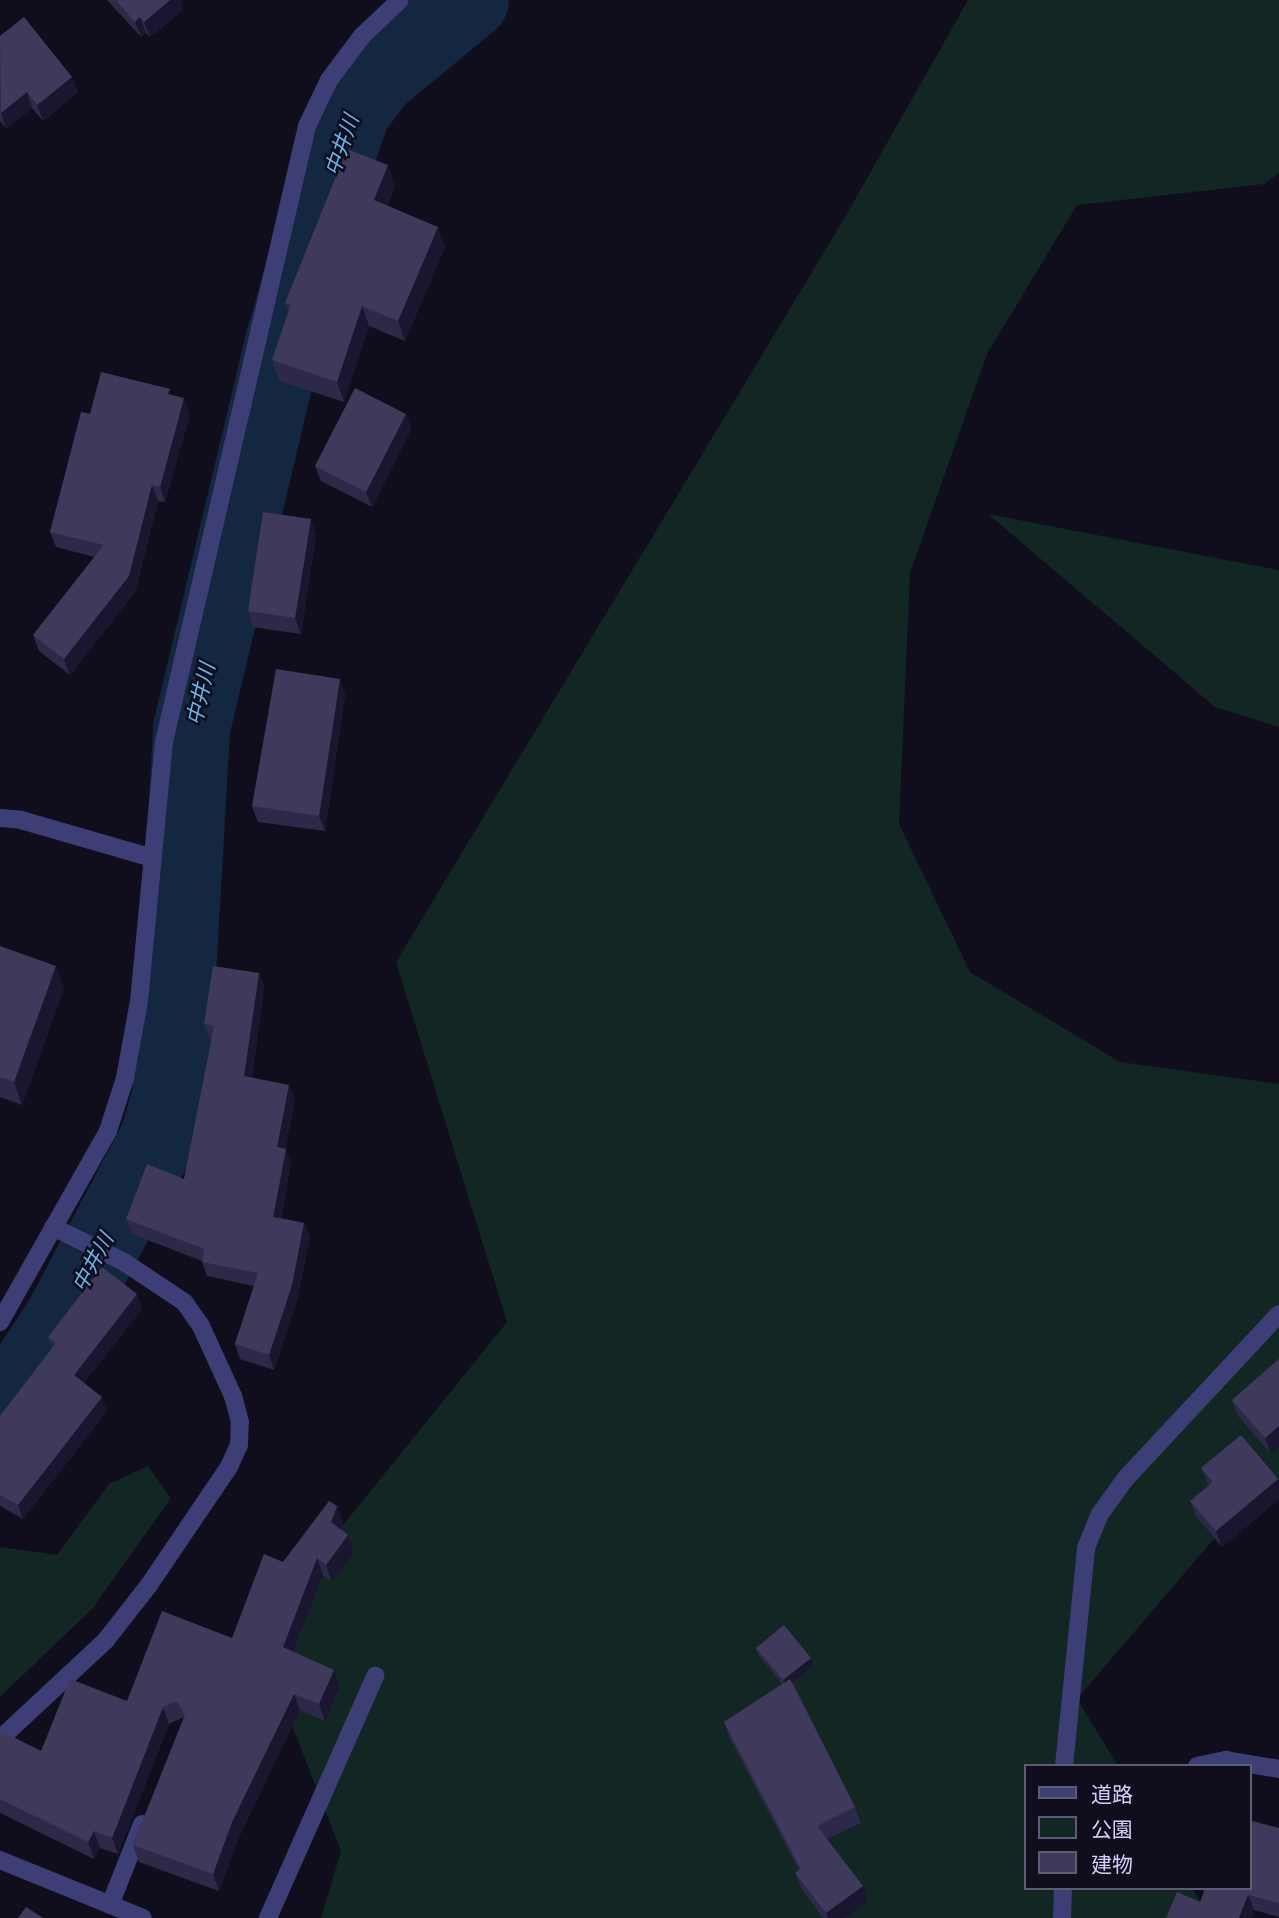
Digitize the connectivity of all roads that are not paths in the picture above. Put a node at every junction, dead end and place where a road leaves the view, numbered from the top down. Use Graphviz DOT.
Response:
graph roads {
  1 [pos="400,0"];
  2 [pos="0,818"];
  3 [pos="153,859"];
  4 [pos="53,1227"];
  5 [pos="1279,1314"];
  6 [pos="0,1322"];
  7 [pos="375,1676"];
  8 [pos="0,1739"];
  9 [pos="1064,1764"];
  10 [pos="1207,1764"];
  11 [pos="1250,1764"];
  12 [pos="1251,1764"];
  13 [pos="1279,1769"];
  14 [pos="150,1804"];
  15 [pos="0,1860"];
  16 [pos="1063,1890"];
  17 [pos="110,1905"];
  18 [pos="143,1918"];
  19 [pos="268,1918"];
  20 [pos="1062,1918"];
  1 -- 3 [label="street"];
  2 -- 3 [label="street"];
  3 -- 4 [label="street"];
  4 -- 6 [label="street"];
  4 -- 8 [label="street"];
  5 -- 9 [label="street"];
  7 -- 19 [label="street"];
  10 -- 11 [label="street"];
  12 -- 13 [label="street"];
  14 -- 17 [label="street"];
  15 -- 17 [label="street"];
  16 -- 20 [label="street"];
  17 -- 18 [label="street"];
}
